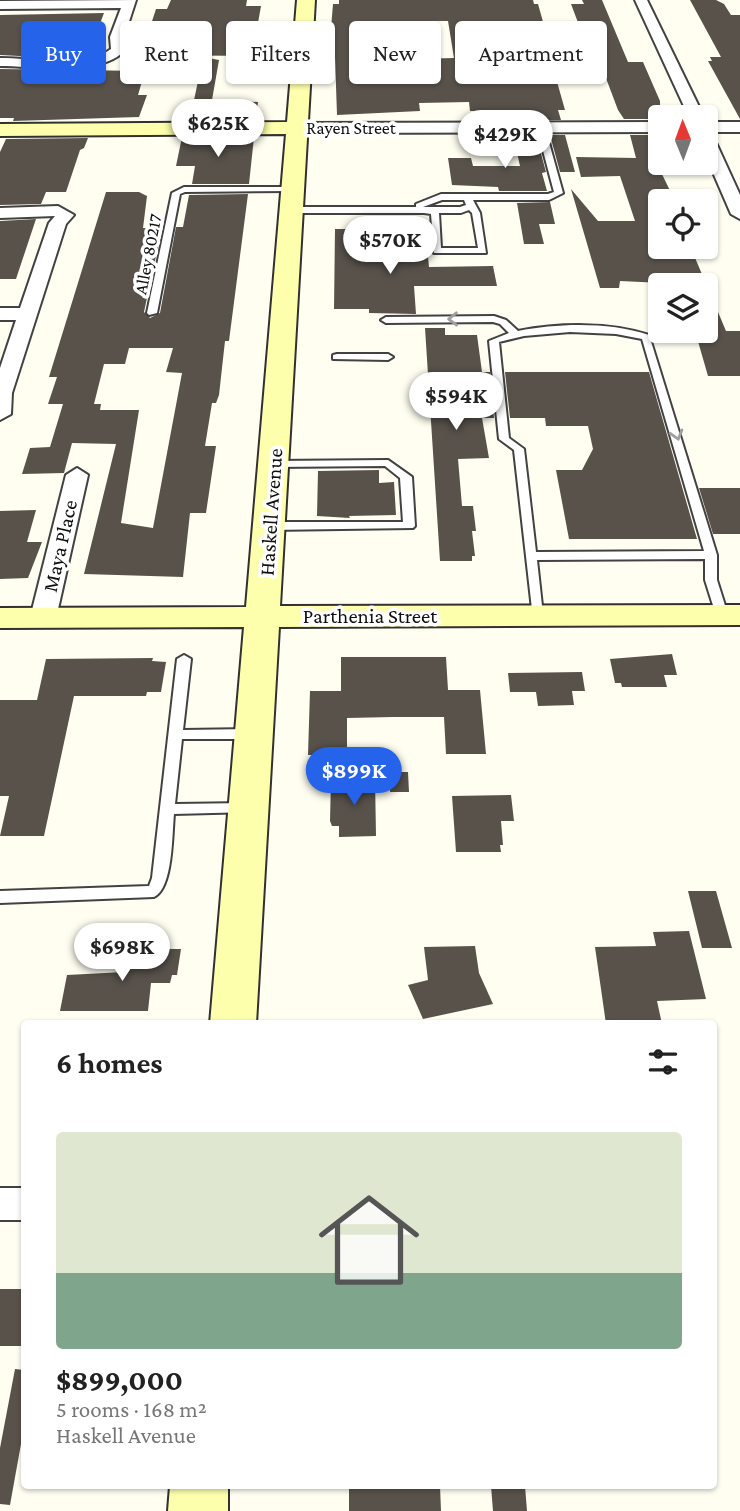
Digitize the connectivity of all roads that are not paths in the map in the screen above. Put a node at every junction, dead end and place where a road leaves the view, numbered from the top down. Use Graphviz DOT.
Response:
graph roads {
  1 [pos="306,0"];
  2 [pos="641,0"];
  3 [pos="129,2"];
  4 [pos="0,5"];
  5 [pos="0,62"];
  6 [pos="691,105"];
  7 [pos="648,127"];
  8 [pos="718,127"];
  9 [pos="740,127"];
  10 [pos="297,128"];
  11 [pos="541,128"];
  12 [pos="0,130"];
  13 [pos="718,165"];
  14 [pos="291,200"];
  15 [pos="469,201"];
  16 [pos="411,210"];
  17 [pos="422,210"];
  18 [pos="0,213"];
  19 [pos="740,214"];
  20 [pos="152,313"];
  21 [pos="0,314"];
  22 [pos="28,314"];
  23 [pos="386,320"];
  24 [pos="515,333"];
  25 [pos="337,357"];
  26 [pos="388,357"];
  27 [pos="0,414"];
  28 [pos="274,464"];
  29 [pos="77,475"];
  30 [pos="270,526"];
  31 [pos="711,555"];
  32 [pos="531,556"];
  33 [pos="264,615"];
  34 [pos="537,615"];
  35 [pos="731,615"];
  36 [pos="0,618"];
  37 [pos="43,618"];
  38 [pos="184,659"];
  39 [pos="256,734"];
  40 [pos="175,735"];
  41 [pos="249,808"];
  42 [pos="168,809"];
  43 [pos="0,897"];
  44 [pos="233,1020"];
  45 [pos="0,1204"];
  46 [pos="21,1204"];
  47 [pos="199,1489"];
  48 [pos="198,1511"];
  1 -- 10 [label="main road, Haskell Avenue"];
  2 -- 6 [label="street"];
  3 -- 4 [label="street"];
  3 -- 5 [label="street"];
  7 -- 11 [label="street, Rayen Street"];
  8 -- 9 [label="street"];
  10 -- 11 [label="street, Rayen Street"];
  10 -- 12 [label="main road, Rayen Street"];
  10 -- 14 [label="main road, Haskell Avenue"];
  11 -- 15 [label="lane"];
  13 -- 19 [label="street"];
  14 -- 16 [label="lane"];
  14 -- 20 [label="lane, Alley 80217"];
  14 -- 28 [label="main road, Haskell Avenue"];
  15 -- 16 [label="lane"];
  15 -- 17 [label="lane"];
  15 -- 17 [label="lane"];
  16 -- 17 [label="lane"];
  18 -- 22 [label="street"];
  21 -- 22 [label="street"];
  22 -- 27 [label="street"];
  24 -- 23 [label="lane, one-way"];
  24 -- 31 [label="lane, one-way"];
  24 -- 32 [label="lane"];
  25 -- 26 [label="lane"];
  28 -- 30 [label="main road, Haskell Avenue"];
  28 -- 30 [label="lane"];
  29 -- 37 [label="street, Maya Place"];
  30 -- 33 [label="main road, Haskell Avenue"];
  31 -- 32 [label="lane"];
  31 -- 35 [label="lane"];
  32 -- 34 [label="lane"];
  33 -- 34 [label="main road, Parthenia Street"];
  33 -- 37 [label="main road, Parthenia Street"];
  33 -- 39 [label="main road, Haskell Avenue"];
  34 -- 35 [label="main road, Parthenia Street"];
  36 -- 37 [label="main road, Parthenia Street"];
  38 -- 40 [label="lane"];
  39 -- 40 [label="lane"];
  39 -- 41 [label="main road, Haskell Avenue"];
  40 -- 42 [label="lane"];
  41 -- 42 [label="lane"];
  41 -- 44 [label="main road, Haskell Avenue"];
  42 -- 43 [label="lane"];
  45 -- 46 [label="street"];
  47 -- 48 [label="main road"];
}
